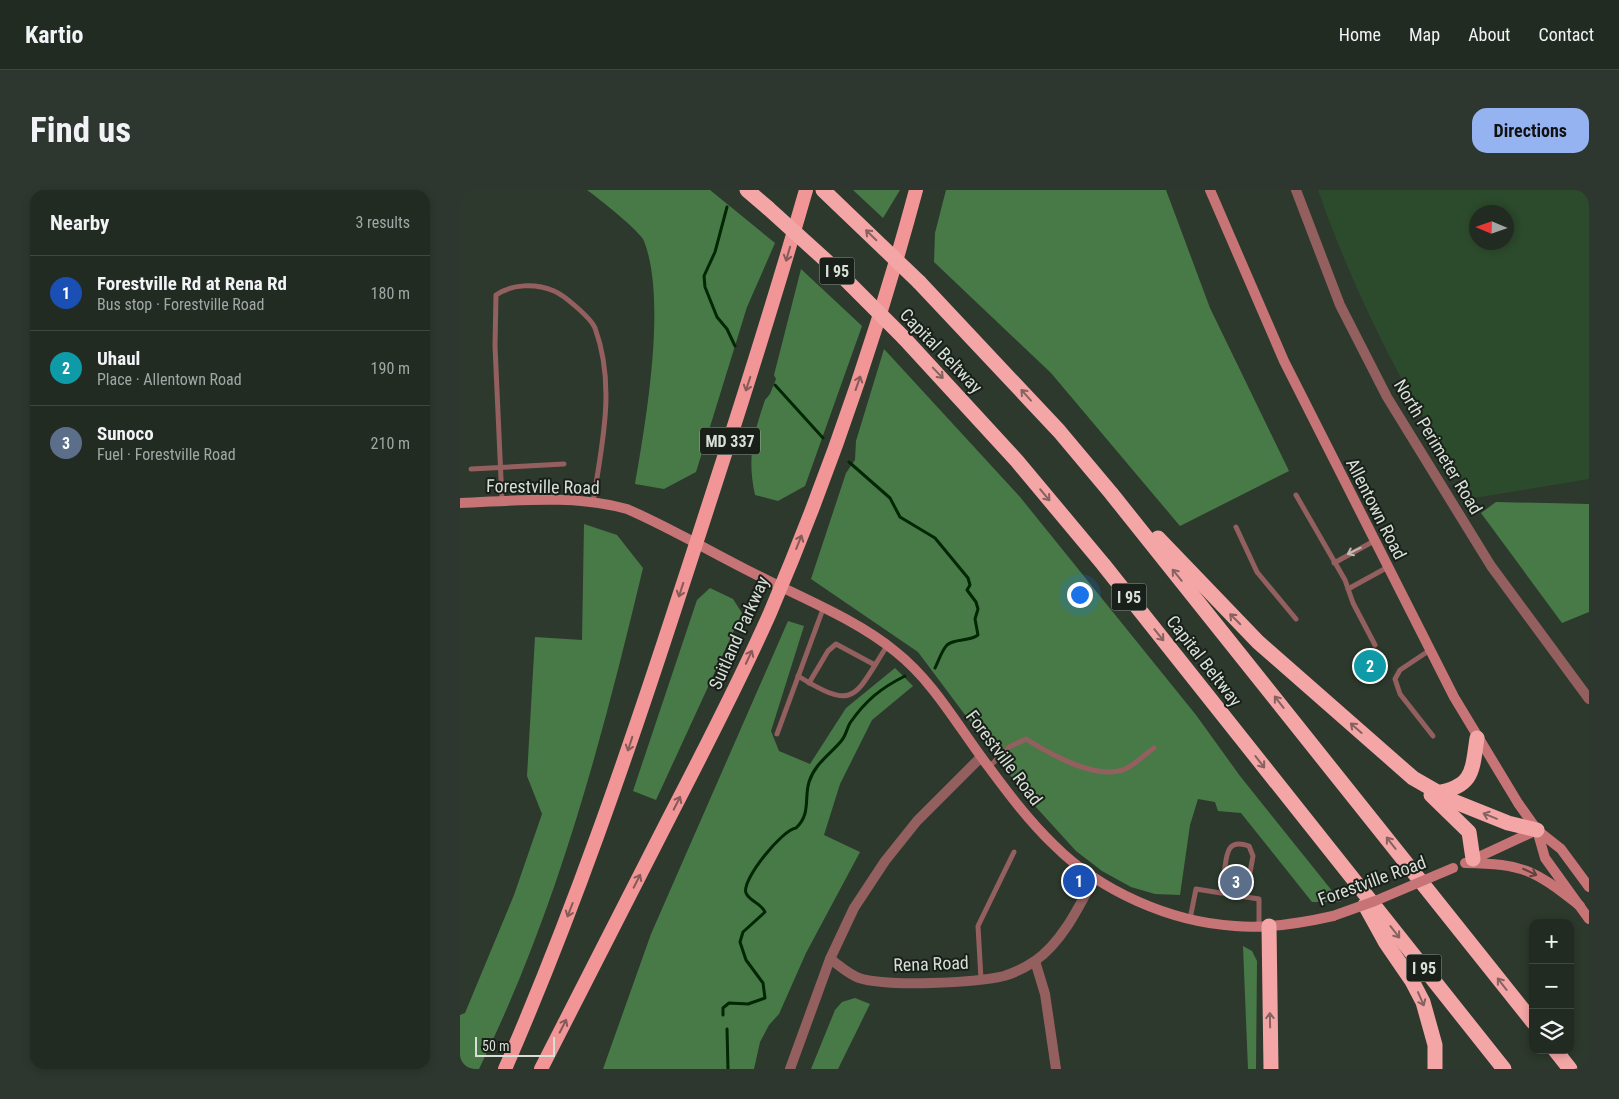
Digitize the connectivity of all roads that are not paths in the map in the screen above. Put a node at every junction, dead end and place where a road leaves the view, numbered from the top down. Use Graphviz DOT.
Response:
graph roads {
  1 [pos="747,190"];
  2 [pos="806,190"];
  3 [pos="823,190"];
  4 [pos="916,190"];
  5 [pos="1210,190"];
  6 [pos="1296,190"];
  7 [pos="564,464"];
  8 [pos="500,468"];
  9 [pos="471,469"];
  10 [pos="1111,493"];
  11 [pos="1296,496"];
  12 [pos="502,502"];
  13 [pos="594,502"];
  14 [pos="460,503"];
  15 [pos="1236,527"];
  16 [pos="1374,541"];
  17 [pos="696,544"];
  18 [pos="1334,563"];
  19 [pos="1388,567"];
  20 [pos="781,587"];
  21 [pos="1348,589"];
  22 [pos="823,609"];
  23 [pos="1296,619"];
  24 [pos="1375,645"];
  25 [pos="888,646"];
  26 [pos="1430,650"];
  27 [pos="875,665"];
  28 [pos="798,676"];
  29 [pos="809,683"];
  30 [pos="1589,699"];
  31 [pos="777,734"];
  32 [pos="1433,736"];
  33 [pos="1477,738"];
  34 [pos="1154,748"];
  35 [pos="981,757"];
  36 [pos="988,767"];
  37 [pos="1423,785"];
  38 [pos="1436,793"];
  39 [pos="1537,830"];
  40 [pos="1014,852"];
  41 [pos="1469,861"];
  42 [pos="1343,867"];
  43 [pos="1224,874"];
  44 [pos="1094,878"];
  45 [pos="1249,878"];
  46 [pos="1222,886"];
  47 [pos="1589,888"];
  48 [pos="1247,890"];
  49 [pos="1221,894"];
  50 [pos="1246,897"];
  51 [pos="1580,906"];
  52 [pos="1190,919"];
  53 [pos="1589,919"];
  54 [pos="1264,926"];
  55 [pos="830,959"];
  56 [pos="1035,961"];
  57 [pos="981,979"];
  58 [pos="1529,1017"];
  59 [pos="1558,1054"];
  60 [pos="505,1069"];
  61 [pos="541,1069"];
  62 [pos="790,1069"];
  63 [pos="1056,1069"];
  64 [pos="1272,1069"];
  65 [pos="1435,1069"];
  66 [pos="1504,1069"];
  67 [pos="1570,1069"];
  1 -- 42 [label="highway, Capital Beltway / I 95, one-way, bridge"];
  2 -- 17 [label="highway, MD 337, one-way"];
  10 -- 3 [label="highway, Capital Beltway, one-way, bridge"];
  20 -- 4 [label="highway, Suitland Parkway, one-way"];
  5 -- 16 [label="main road, Allentown Road"];
  6 -- 30 [label="street, North Perimeter Road"];
  7 -- 8 [label="lane"];
  8 -- 9 [label="lane"];
  8 -- 12 [label="lane"];
  8 -- 13 [label="lane"];
  37 -- 10 [label="highway, one-way"];
  58 -- 10 [label="highway, Capital Beltway, one-way"];
  11 -- 18 [label="lane"];
  12 -- 13 [label="main road, Forestville Road"];
  12 -- 14 [label="main road, Forestville Road"];
  13 -- 17 [label="main road, Forestville Road"];
  15 -- 23 [label="lane"];
  16 -- 18 [label="lane, one-way"];
  16 -- 19 [label="main road, Allentown Road"];
  17 -- 20 [label="main road, Forestville Road"];
  17 -- 60 [label="highway, one-way"];
  18 -- 21 [label="lane"];
  19 -- 21 [label="lane"];
  19 -- 26 [label="main road, Allentown Road"];
  20 -- 22 [label="main road, Forestville Road"];
  61 -- 20 [label="highway, Suitland Parkway, one-way"];
  21 -- 24 [label="lane"];
  22 -- 25 [label="main road, Forestville Road"];
  22 -- 28 [label="lane"];
  25 -- 27 [label="lane"];
  25 -- 35 [label="main road, Forestville Road"];
  26 -- 32 [label="lane"];
  26 -- 33 [label="main road, Allentown Road"];
  27 -- 29 [label="lane"];
  27 -- 29 [label="lane"];
  28 -- 29 [label="lane"];
  28 -- 31 [label="lane"];
  33 -- 38 [label="highway"];
  33 -- 39 [label="main road, Allentown Road"];
  34 -- 36 [label="lane"];
  35 -- 36 [label="main road, Forestville Road"];
  35 -- 55 [label="street"];
  36 -- 44 [label="main road, Forestville Road"];
  37 -- 38 [label="highway"];
  37 -- 41 [label="highway"];
  39 -- 38 [label="highway, one-way"];
  39 -- 41 [label="main road, Forestville Road"];
  39 -- 47 [label="main road, Allentown Road"];
  39 -- 51 [label="main road, Allentown Road"];
  40 -- 57 [label="lane"];
  41 -- 51 [label="main road, one-way"];
  41 -- 54 [label="main road, Forestville Road, bridge"];
  42 -- 65 [label="highway, one-way"];
  42 -- 66 [label="highway, Capital Beltway / I 95, one-way"];
  43 -- 45 [label="lane"];
  44 -- 52 [label="main road, Forestville Road"];
  44 -- 56 [label="street, Rena Road"];
  46 -- 49 [label="lane"];
  48 -- 50 [label="lane"];
  49 -- 50 [label="lane"];
  49 -- 52 [label="lane"];
  50 -- 54 [label="lane"];
  51 -- 53 [label="main road, Allentown Road"];
  52 -- 54 [label="main road, Forestville Road"];
  64 -- 54 [label="highway, one-way"];
  55 -- 57 [label="street, Rena Road"];
  55 -- 62 [label="street"];
  56 -- 57 [label="street, Rena Road"];
  56 -- 63 [label="street"];
  59 -- 67 [label="highway"];
}
